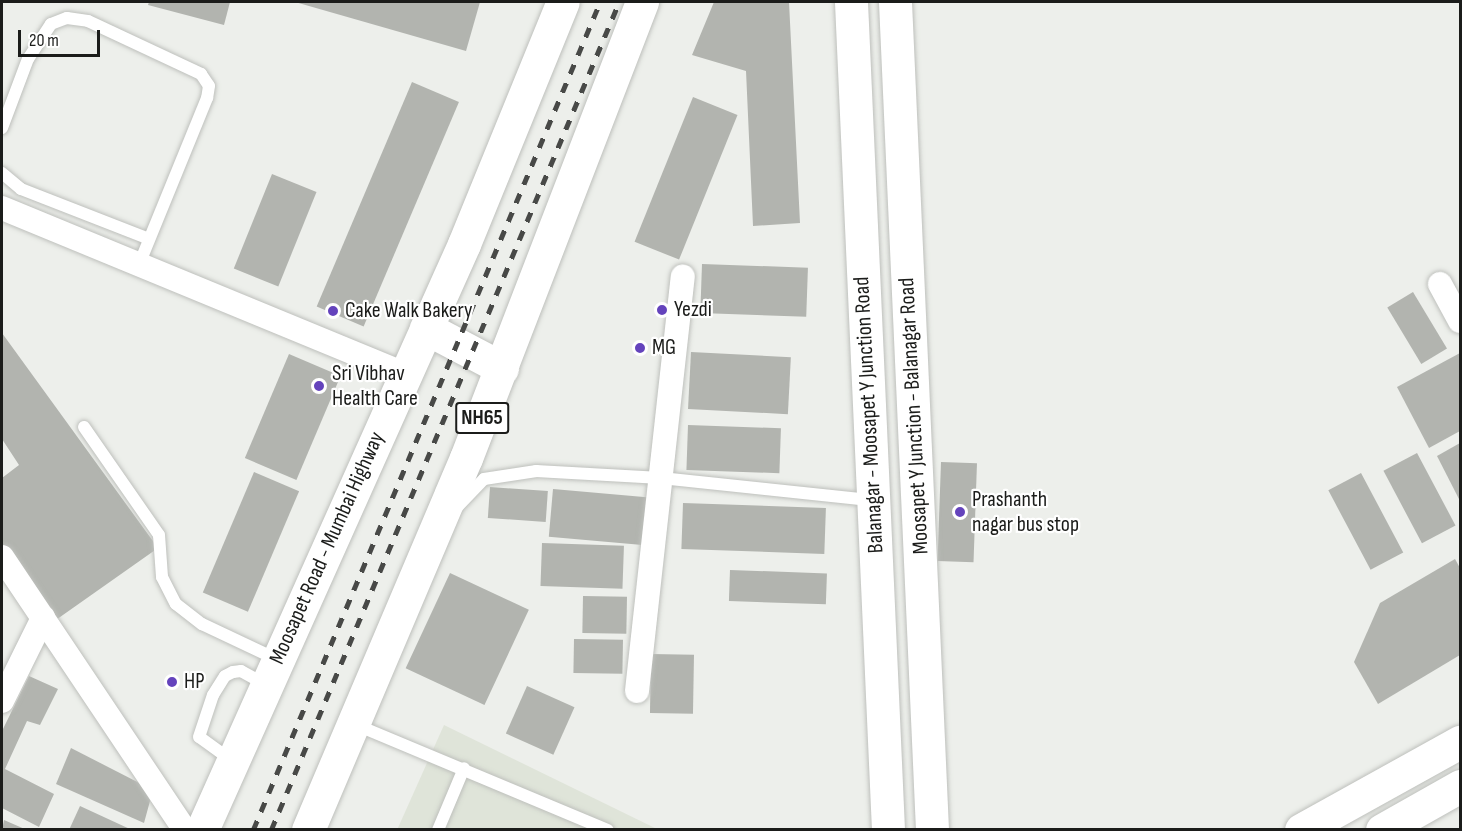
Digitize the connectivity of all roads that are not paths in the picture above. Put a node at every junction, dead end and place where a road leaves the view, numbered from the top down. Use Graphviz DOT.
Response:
graph roads {
  1 [pos="564,2"];
  2 [pos="642,2"];
  3 [pos="851,2"];
  4 [pos="895,2"];
  5 [pos="2,128"];
  6 [pos="2,173"];
  7 [pos="2,208"];
  8 [pos="149,239"];
  9 [pos="139,265"];
  10 [pos="684,277"];
  11 [pos="1440,284"];
  12 [pos="1461,321"];
  13 [pos="426,328"];
  14 [pos="502,368"];
  15 [pos="404,374"];
  16 [pos="84,427"];
  17 [pos="661,478"];
  18 [pos="873,501"];
  19 [pos="432,540"];
  20 [pos="2,557"];
  21 [pos="43,618"];
  22 [pos="272,672"];
  23 [pos="637,691"];
  24 [pos="2,701"];
  25 [pos="353,723"];
  26 [pos="1461,742"];
  27 [pos="232,760"];
  28 [pos="464,768"];
  29 [pos="1461,786"];
  30 [pos="185,830"];
  31 [pos="202,830"];
  32 [pos="308,830"];
  33 [pos="438,830"];
  34 [pos="609,830"];
  35 [pos="888,830"];
  36 [pos="932,830"];
  37 [pos="1301,830"];
  38 [pos="1382,830"];
  1 -- 13 [label="main road, Moosapet Road - Mumbai Highway"];
  2 -- 14 [label="main road, NH65"];
  3 -- 18 [label="main road, Balanagar - Moosapet Y Junction Road"];
  4 -- 36 [label="main road, Moosapet Y Junction - Balanagar Road"];
  5 -- 8 [label="lane"];
  6 -- 8 [label="lane"];
  7 -- 9 [label="street"];
  8 -- 9 [label="lane"];
  9 -- 15 [label="street"];
  10 -- 17 [label="street"];
  11 -- 12 [label="street"];
  13 -- 14 [label="main road"];
  13 -- 15 [label="main road, Moosapet Road - Mumbai Highway"];
  14 -- 19 [label="main road, NH65"];
  15 -- 22 [label="main road, Moosapet Road - Mumbai Highway"];
  16 -- 22 [label="lane"];
  17 -- 18 [label="lane"];
  17 -- 19 [label="lane"];
  17 -- 23 [label="street"];
  18 -- 35 [label="main road, Balanagar - Moosapet Y Junction Road"];
  19 -- 25 [label="main road, NH65"];
  20 -- 21 [label="street"];
  21 -- 24 [label="street"];
  21 -- 30 [label="street"];
  22 -- 27 [label="main road, Moosapet Road - Mumbai Highway"];
  22 -- 27 [label="lane"];
  25 -- 28 [label="lane"];
  25 -- 32 [label="main road, NH65"];
  26 -- 37 [label="main road"];
  27 -- 31 [label="main road, Moosapet Road - Mumbai Highway"];
  28 -- 33 [label="lane"];
  28 -- 34 [label="lane"];
  29 -- 38 [label="main road"];
}
